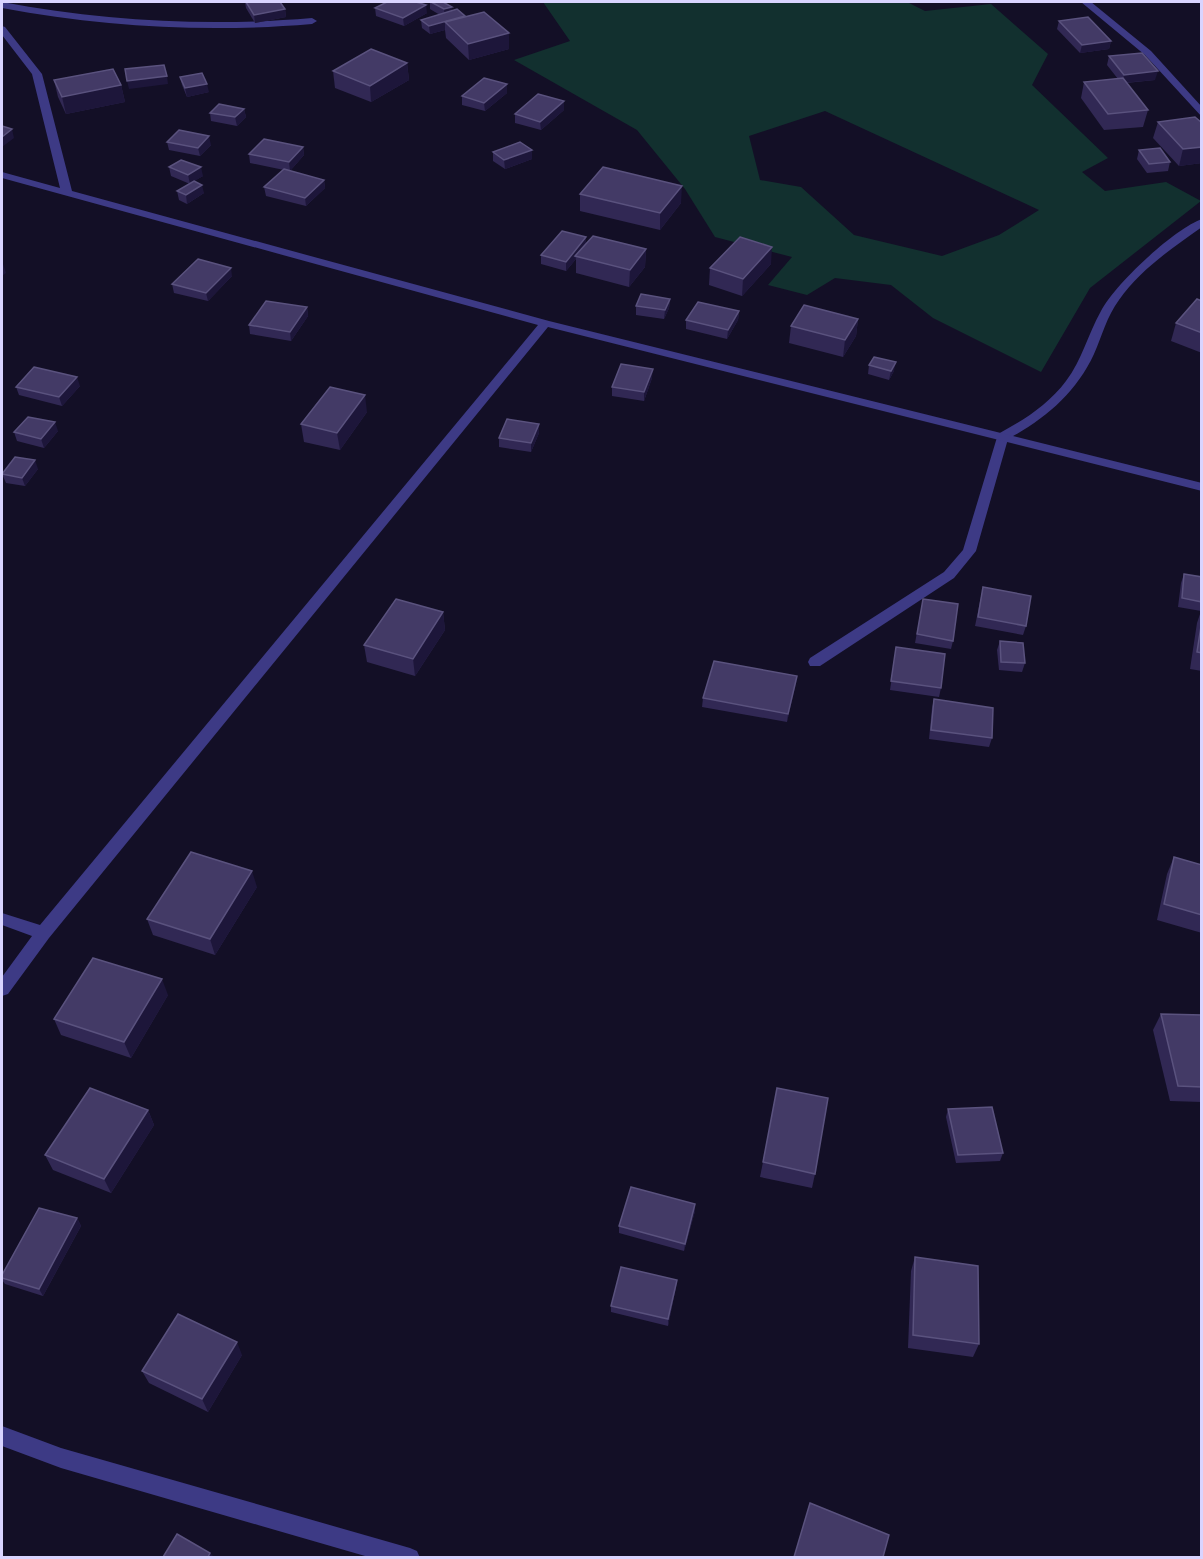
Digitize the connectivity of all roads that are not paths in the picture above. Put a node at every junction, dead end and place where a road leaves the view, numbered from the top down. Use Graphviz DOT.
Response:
graph roads {
  1 [pos="1086,2"];
  2 [pos="2,5"];
  3 [pos="312,21"];
  4 [pos="2,29"];
  5 [pos="1202,114"];
  6 [pos="2,175"];
  7 [pos="67,193"];
  8 [pos="1202,222"];
  9 [pos="545,323"];
  10 [pos="1002,437"];
  11 [pos="1202,487"];
  12 [pos="815,662"];
  13 [pos="2,919"];
  14 [pos="43,933"];
  15 [pos="2,989"];
  16 [pos="2,1436"];
  17 [pos="410,1557"];
  1 -- 5 [label="street"];
  2 -- 3 [label="street"];
  4 -- 7 [label="street"];
  6 -- 7 [label="street"];
  7 -- 9 [label="street"];
  8 -- 10 [label="street"];
  9 -- 10 [label="street"];
  9 -- 14 [label="street"];
  10 -- 11 [label="street"];
  10 -- 12 [label="street"];
  13 -- 14 [label="street"];
  14 -- 15 [label="street"];
  16 -- 17 [label="street"];
}
